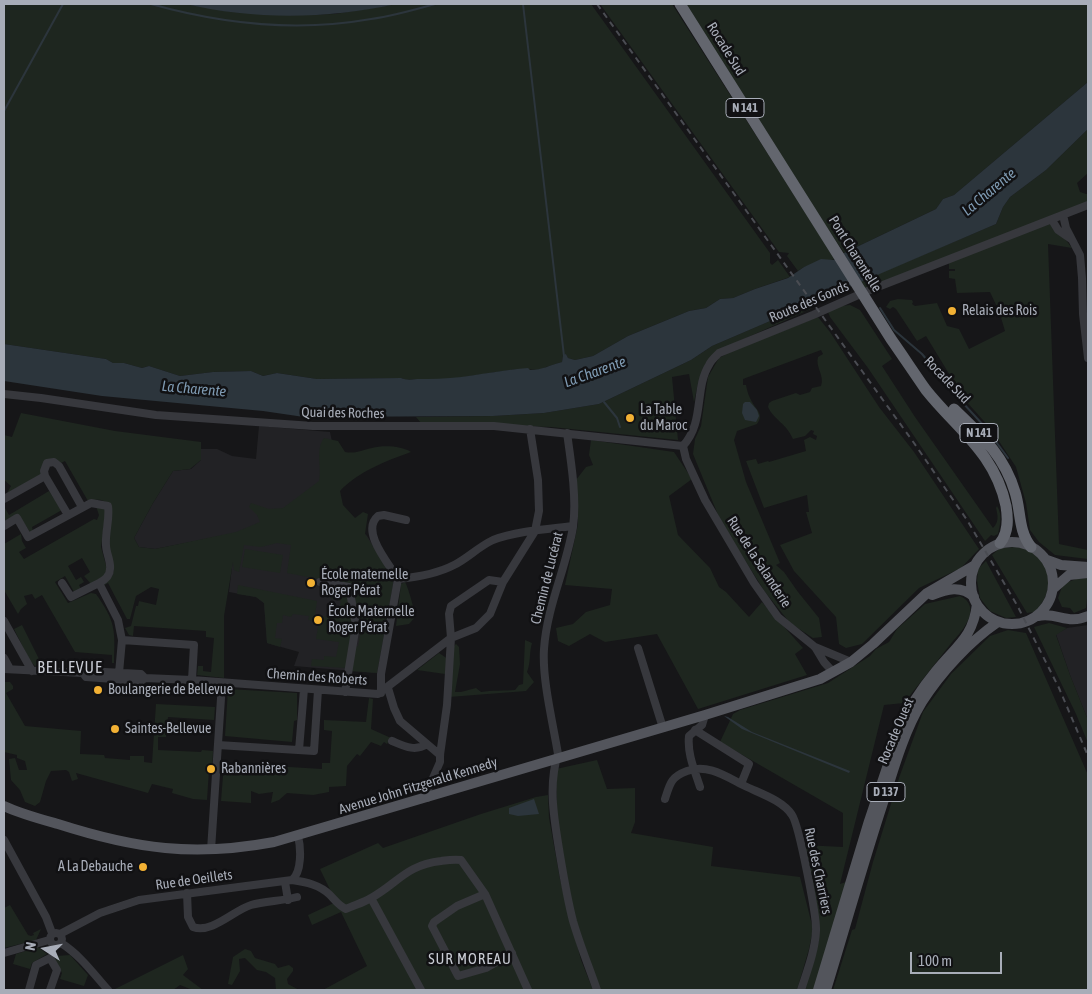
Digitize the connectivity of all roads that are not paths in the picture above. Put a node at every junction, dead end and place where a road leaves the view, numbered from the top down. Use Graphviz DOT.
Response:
graph roads {
  1 [pos="680,4"];
  2 [pos="1088,205"];
  3 [pos="811,212"];
  4 [pos="1063,215"];
  5 [pos="1052,220"];
  6 [pos="1071,239"];
  7 [pos="1085,279"];
  8 [pos="873,311"];
  9 [pos="891,339"];
  10 [pos="1088,358"];
  11 [pos="4,394"];
  12 [pos="530,429"];
  13 [pos="567,433"];
  14 [pos="684,446"];
  15 [pos="45,476"];
  16 [pos="4,499"];
  17 [pos="82,507"];
  18 [pos="68,515"];
  19 [pos="406,520"];
  20 [pos="4,526"];
  21 [pos="573,526"];
  22 [pos="535,531"];
  23 [pos="1000,543"];
  24 [pos="1031,547"];
  25 [pos="1047,560"];
  26 [pos="976,563"];
  27 [pos="1088,567"];
  28 [pos="1088,573"];
  29 [pos="398,579"];
  30 [pos="320,582"];
  31 [pos="503,582"];
  32 [pos="62,583"];
  33 [pos="99,583"];
  34 [pos="1052,592"];
  35 [pos="976,600"];
  36 [pos="908,610"];
  37 [pos="1038,616"];
  38 [pos="1088,616"];
  39 [pos="1072,620"];
  40 [pos="4,621"];
  41 [pos="998,622"];
  42 [pos="451,638"];
  43 [pos="122,640"];
  44 [pos="815,647"];
  45 [pos="638,648"];
  46 [pos="834,656"];
  47 [pos="4,658"];
  48 [pos="824,662"];
  49 [pos="851,662"];
  50 [pos="7,669"];
  51 [pos="837,670"];
  52 [pos="32,671"];
  53 [pos="82,673"];
  54 [pos="119,673"];
  55 [pos="145,678"];
  56 [pos="820,679"];
  57 [pos="192,680"];
  58 [pos="222,683"];
  59 [pos="304,688"];
  60 [pos="318,690"];
  61 [pos="384,690"];
  62 [pos="345,692"];
  63 [pos="705,715"];
  64 [pos="663,728"];
  65 [pos="695,730"];
  66 [pos="392,741"];
  67 [pos="427,744"];
  68 [pos="218,745"];
  69 [pos="299,750"];
  70 [pos="440,755"];
  71 [pos="556,759"];
  72 [pos="694,768"];
  73 [pos="741,784"];
  74 [pos="700,787"];
  75 [pos="427,798"];
  76 [pos="665,799"];
  77 [pos="4,806"];
  78 [pos="298,836"];
  79 [pos="4,840"];
  80 [pos="211,850"];
  81 [pos="289,881"];
  82 [pos="187,893"];
  83 [pos="485,894"];
  84 [pos="297,897"];
  85 [pos="371,898"];
  86 [pos="288,900"];
  87 [pos="55,939"];
  88 [pos="4,953"];
  89 [pos="512,953"];
  90 [pos="50,958"];
  91 [pos="29,990"];
  92 [pos="50,990"];
  93 [pos="108,990"];
  94 [pos="421,990"];
  95 [pos="528,990"];
  96 [pos="597,990"];
  97 [pos="801,990"];
  98 [pos="818,990"];
  99 [pos="826,990"];
  1 -- 3 [label="highway, Rocade Sud / N 141"];
  2 -- 4 [label="street, Route des Gonds"];
  3 -- 8 [label="highway, Pont Charentelle / N 141"];
  4 -- 5 [label="street, Route des Gonds"];
  4 -- 6 [label="street"];
  5 -- 6 [label="street"];
  5 -- 14 [label="street, Route des Gonds"];
  6 -- 7 [label="street"];
  7 -- 10 [label="street"];
  8 -- 9 [label="highway, Rocade Sud / N 141"];
  9 -- 23 [label="highway, Rocade Sud / N 141"];
  9 -- 24 [label="highway, Rocade Sud / N 141"];
  11 -- 12 [label="street, Quai des Roches"];
  12 -- 13 [label="street, Quai des Roches"];
  12 -- 22 [label="street"];
  13 -- 14 [label="street, Quai des Roches"];
  13 -- 21 [label="street, Chemin de Lucérat"];
  14 -- 44 [label="street, Rue de la Salanderie"];
  15 -- 16 [label="street"];
  15 -- 17 [label="street"];
  15 -- 18 [label="street"];
  17 -- 18 [label="street"];
  17 -- 33 [label="street"];
  18 -- 20 [label="street"];
  19 -- 29 [label="street"];
  21 -- 22 [label="street"];
  21 -- 71 [label="street, Chemin de Lucérat"];
  22 -- 29 [label="street"];
  22 -- 31 [label="street"];
  23 -- 24 [label="main road"];
  23 -- 26 [label="main road"];
  24 -- 25 [label="main road"];
  25 -- 27 [label="main road"];
  25 -- 34 [label="main road"];
  26 -- 35 [label="main road"];
  26 -- 36 [label="main road, Avenue John Fitzgerald Kennedy"];
  28 -- 34 [label="main road"];
  29 -- 61 [label="street"];
  30 -- 62 [label="street"];
  31 -- 42 [label="street"];
  31 -- 42 [label="street"];
  32 -- 33 [label="street"];
  33 -- 43 [label="street"];
  34 -- 37 [label="main road"];
  34 -- 39 [label="main road"];
  35 -- 36 [label="main road, Avenue John Fitzgerald Kennedy"];
  35 -- 41 [label="main road"];
  35 -- 98 [label="main road, Rocade Ouest / D 137"];
  36 -- 49 [label="main road, Avenue John Fitzgerald Kennedy"];
  37 -- 39 [label="main road"];
  37 -- 41 [label="main road"];
  38 -- 39 [label="main road"];
  40 -- 52 [label="street"];
  41 -- 99 [label="main road, Rocade Ouest / D 137"];
  42 -- 61 [label="street"];
  42 -- 70 [label="street"];
  43 -- 54 [label="street"];
  43 -- 57 [label="street"];
  44 -- 46 [label="street"];
  44 -- 48 [label="street, Rue de la Salanderie"];
  45 -- 64 [label="street"];
  46 -- 49 [label="street"];
  46 -- 51 [label="street"];
  47 -- 50 [label="street"];
  48 -- 51 [label="street, Rue de la Salanderie"];
  48 -- 56 [label="street"];
  49 -- 51 [label="main road, Avenue John Fitzgerald Kennedy"];
  50 -- 52 [label="street"];
  51 -- 56 [label="main road, Avenue John Fitzgerald Kennedy"];
  52 -- 53 [label="street"];
  53 -- 54 [label="street"];
  53 -- 55 [label="street"];
  54 -- 55 [label="street"];
  55 -- 57 [label="street, Chemin des Roberts"];
  56 -- 63 [label="main road, Avenue John Fitzgerald Kennedy"];
  57 -- 58 [label="street, Chemin des Roberts"];
  58 -- 59 [label="street, Chemin des Roberts"];
  58 -- 68 [label="street"];
  59 -- 60 [label="street, Chemin des Roberts"];
  59 -- 69 [label="street"];
  60 -- 62 [label="street, Chemin des Roberts"];
  60 -- 69 [label="street"];
  61 -- 62 [label="street, Chemin des Roberts"];
  61 -- 67 [label="street"];
  63 -- 64 [label="main road, Avenue John Fitzgerald Kennedy"];
  63 -- 65 [label="street"];
  64 -- 71 [label="main road, Avenue John Fitzgerald Kennedy"];
  65 -- 72 [label="street"];
  65 -- 73 [label="street"];
  66 -- 67 [label="street"];
  67 -- 70 [label="street"];
  68 -- 69 [label="street"];
  68 -- 80 [label="street"];
  70 -- 75 [label="street"];
  71 -- 75 [label="main road, Avenue John Fitzgerald Kennedy"];
  71 -- 96 [label="street, Chemin de Lucérat"];
  72 -- 73 [label="street, Rue des Charriers"];
  72 -- 74 [label="street"];
  72 -- 76 [label="street"];
  73 -- 97 [label="street, Rue des Charriers"];
  75 -- 78 [label="main road, Avenue John Fitzgerald Kennedy"];
  77 -- 80 [label="main road, Avenue John Fitzgerald Kennedy"];
  78 -- 80 [label="main road, Avenue John Fitzgerald Kennedy"];
  78 -- 81 [label="street"];
  79 -- 87 [label="street"];
  81 -- 82 [label="street, Rue de Oeillets"];
  81 -- 85 [label="street, Rue de Oeillets"];
  81 -- 86 [label="street"];
  82 -- 86 [label="street"];
  82 -- 87 [label="street, Rue de Oeillets"];
  83 -- 85 [label="street"];
  83 -- 89 [label="street"];
  83 -- 89 [label="street"];
  84 -- 86 [label="street"];
  85 -- 94 [label="street"];
  87 -- 88 [label="street, Rue de Oeillets"];
  87 -- 90 [label="street"];
  87 -- 93 [label="street"];
  89 -- 95 [label="street"];
  90 -- 91 [label="street"];
  90 -- 92 [label="street"];
}
